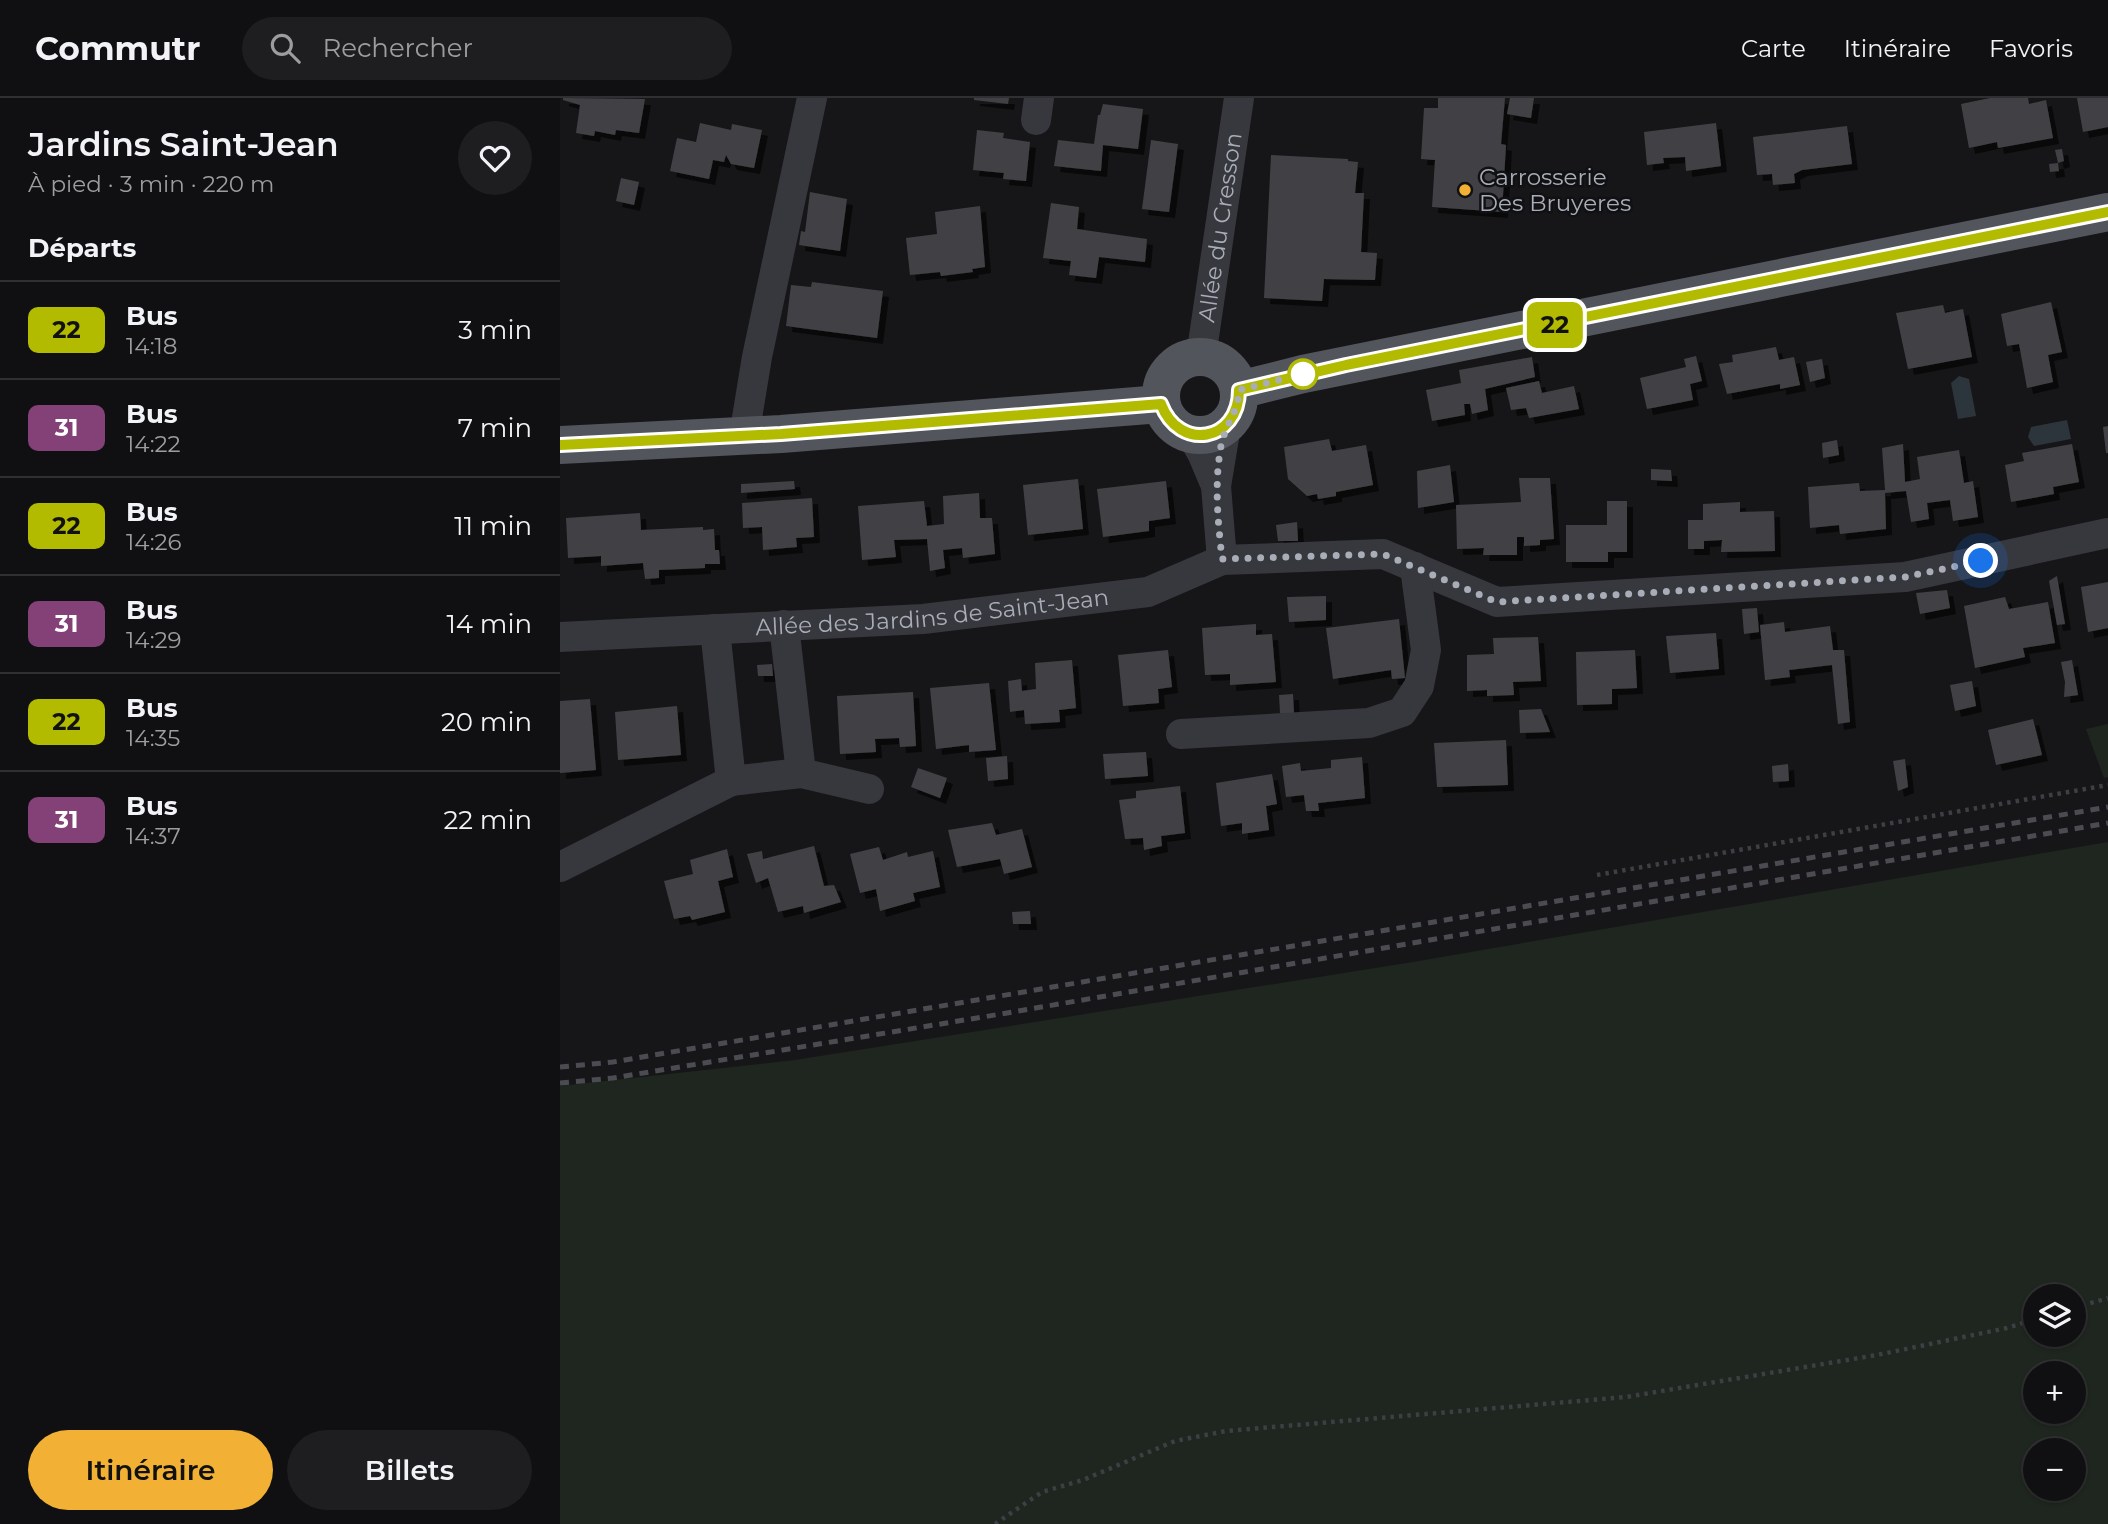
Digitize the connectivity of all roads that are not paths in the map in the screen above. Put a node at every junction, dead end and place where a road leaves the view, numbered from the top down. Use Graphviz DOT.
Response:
graph roads {
  1 [pos="812,98"];
  2 [pos="1238,98"];
  3 [pos="2108,212"];
  4 [pos="1201,357"];
  5 [pos="1239,390"];
  6 [pos="1161,404"];
  7 [pos="1208,430"];
  8 [pos="744,436"];
  9 [pos="560,445"];
  10 [pos="2108,533"];
  11 [pos="1222,559"];
  12 [pos="1415,567"];
  13 [pos="784,625"];
  14 [pos="715,629"];
  15 [pos="560,637"];
  16 [pos="1181,734"];
  17 [pos="801,774"];
  18 [pos="730,781"];
  19 [pos="869,789"];
  20 [pos="560,867"];
  1 -- 8 [label="street"];
  2 -- 4 [label="street, Allée du Cresson"];
  3 -- 5 [label="main road"];
  4 -- 5 [label="main road"];
  4 -- 6 [label="main road"];
  5 -- 7 [label="main road"];
  6 -- 7 [label="main road"];
  6 -- 8 [label="main road"];
  7 -- 11 [label="street"];
  8 -- 9 [label="main road"];
  10 -- 12 [label="street"];
  11 -- 12 [label="street"];
  11 -- 13 [label="street, Allée des Jardins de Saint-Jean"];
  12 -- 16 [label="street"];
  13 -- 14 [label="street, Allée des Jardins de Saint-Jean"];
  13 -- 17 [label="street"];
  14 -- 15 [label="street, Allée des Jardins de Saint-Jean"];
  14 -- 18 [label="street"];
  17 -- 18 [label="street"];
  17 -- 19 [label="street"];
  18 -- 20 [label="street"];
}
